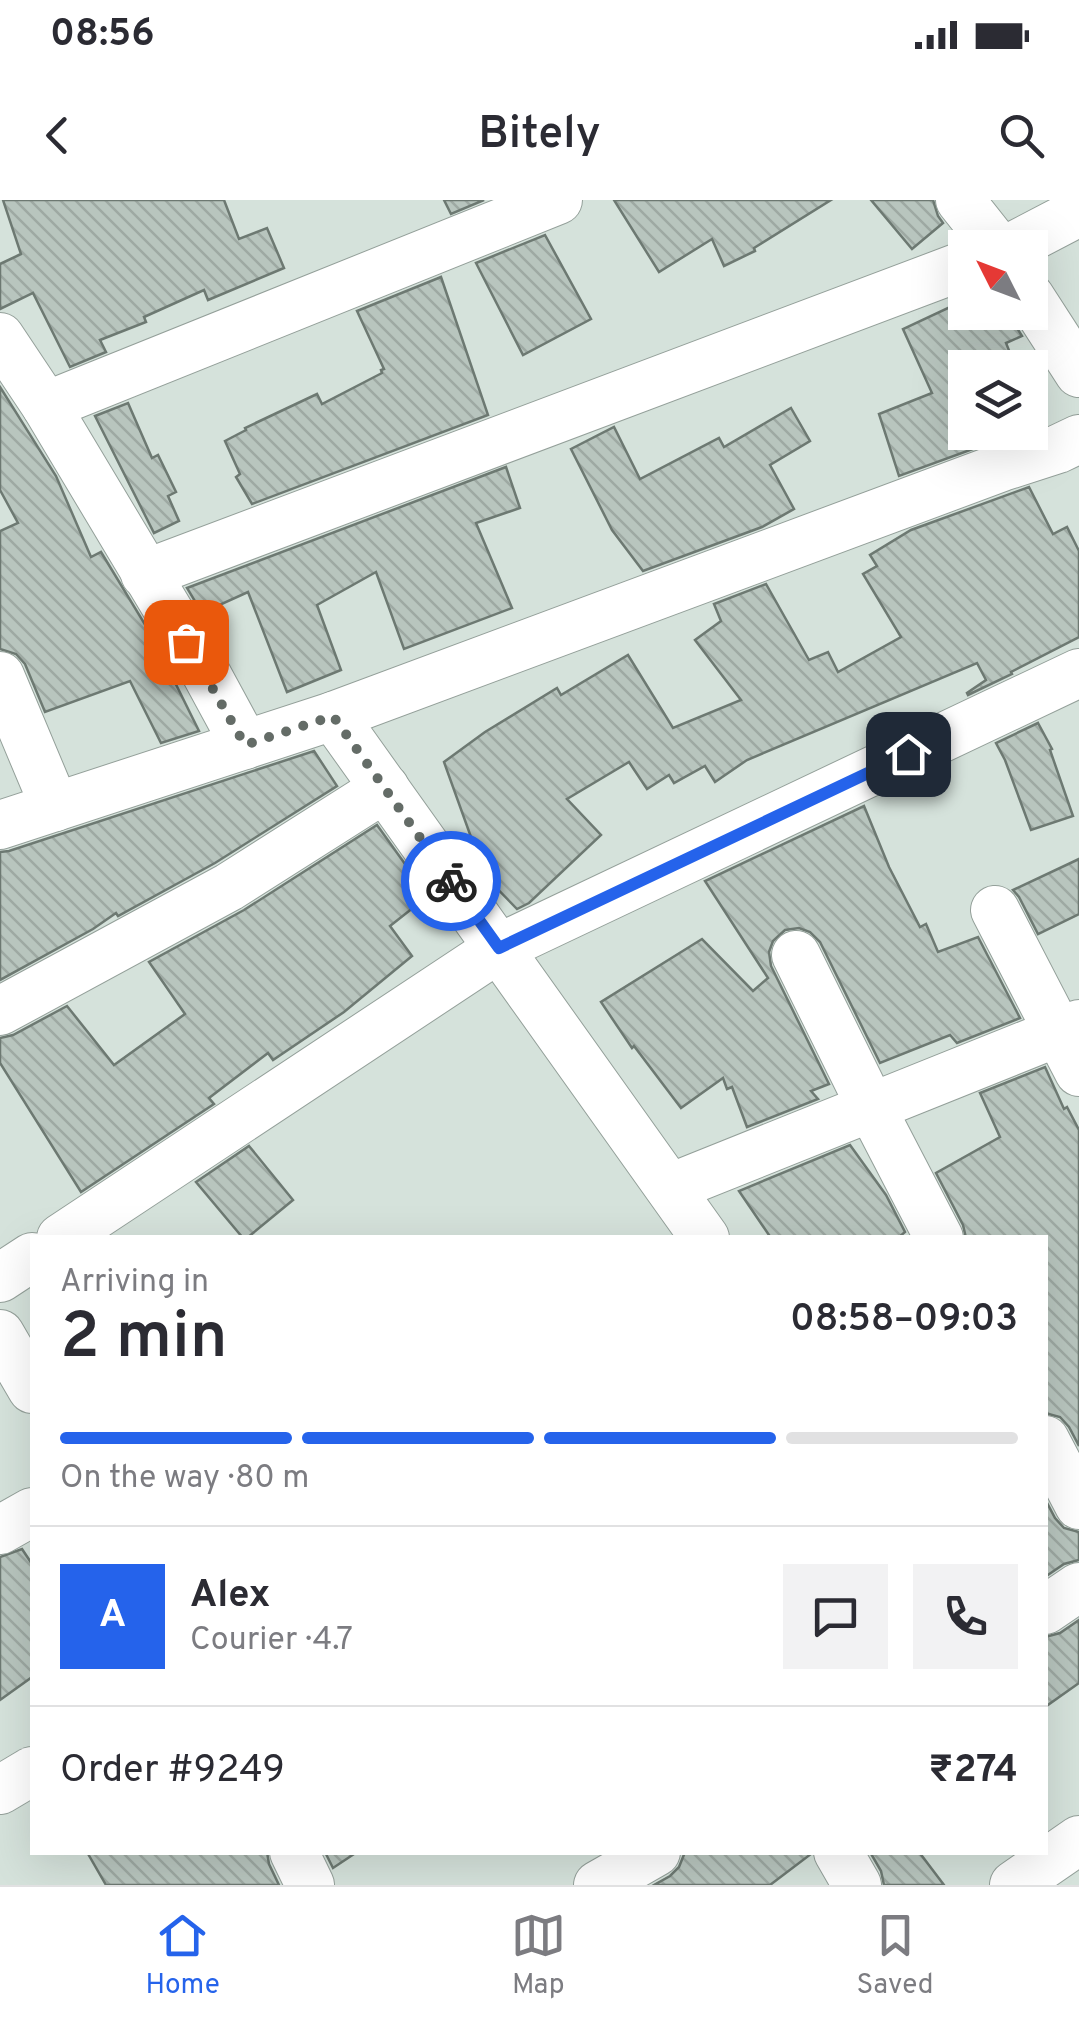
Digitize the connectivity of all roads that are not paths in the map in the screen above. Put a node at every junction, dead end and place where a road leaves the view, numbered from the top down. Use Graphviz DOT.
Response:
graph roads {
  1 [pos="558,200"];
  2 [pos="960,200"];
  3 [pos="1079,212"];
  4 [pos="966,230"];
  5 [pos="1044,230"];
  6 [pos="948,269"];
  7 [pos="1048,325"];
  8 [pos="0,336"];
  9 [pos="1079,374"];
  10 [pos="46,406"];
  11 [pos="1072,456"];
  12 [pos="145,574"];
  13 [pos="1079,673"];
  14 [pos="0,676"];
  15 [pos="333,716"];
  16 [pos="245,745"];
  17 [pos="384,788"];
  18 [pos="55,806"];
  19 [pos="0,825"];
  20 [pos="995,910"];
  21 [pos="499,948"];
  22 [pos="796,954"];
  23 [pos="0,1011"];
  24 [pos="1072,1043"];
  25 [pos="871,1107"];
  26 [pos="670,1188"];
  27 [pos="66,1235"];
  28 [pos="704,1235"];
  29 [pos="937,1235"];
  30 [pos="30,1257"];
  31 [pos="0,1278"];
  32 [pos="0,1334"];
  33 [pos="30,1386"];
  34 [pos="1048,1446"];
  35 [pos="1079,1505"];
  36 [pos="30,1513"];
  37 [pos="0,1530"];
  38 [pos="1079,1587"];
  39 [pos="1048,1608"];
  40 [pos="30,1771"];
  41 [pos="0,1790"];
  42 [pos="295,1855"];
  43 [pos="651,1855"];
  44 [pos="840,1855"];
  45 [pos="310,1885"];
  46 [pos="598,1885"];
  47 [pos="856,1885"];
  1 -- 10 [label="street"];
  2 -- 4 [label="street"];
  3 -- 5 [label="street"];
  6 -- 12 [label="street"];
  7 -- 9 [label="street"];
  8 -- 10 [label="street"];
  10 -- 12 [label="street"];
  11 -- 15 [label="street"];
  12 -- 16 [label="street"];
  13 -- 21 [label="street"];
  14 -- 18 [label="street"];
  15 -- 16 [label="street"];
  15 -- 17 [label="street"];
  16 -- 18 [label="street"];
  17 -- 21 [label="street"];
  17 -- 23 [label="street"];
  18 -- 19 [label="street"];
  20 -- 24 [label="street"];
  21 -- 26 [label="street"];
  21 -- 27 [label="street"];
  22 -- 25 [label="street"];
  24 -- 25 [label="street"];
  25 -- 26 [label="street"];
  25 -- 29 [label="street"];
  26 -- 28 [label="street"];
  30 -- 31 [label="street"];
  32 -- 33 [label="street"];
  34 -- 35 [label="street"];
  36 -- 37 [label="street"];
  38 -- 39 [label="street"];
  40 -- 41 [label="street"];
  42 -- 45 [label="street"];
  43 -- 46 [label="street"];
  44 -- 47 [label="street"];
}
